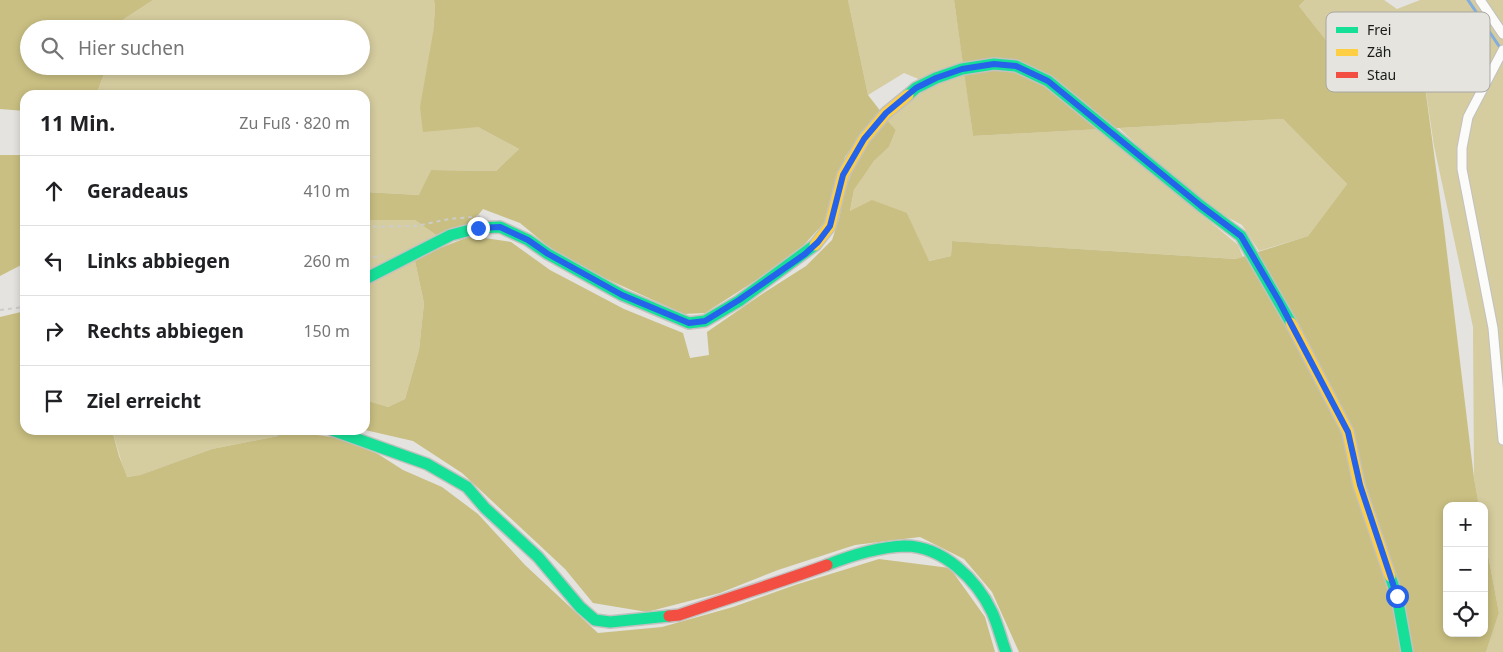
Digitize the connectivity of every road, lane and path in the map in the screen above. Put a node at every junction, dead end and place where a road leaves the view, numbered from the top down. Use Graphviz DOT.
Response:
graph roads {
  1 [pos="1480,0"];
  2 [pos="1488,12"];
  3 [pos="1490,15"];
  4 [pos="1503,34"];
  5 [pos="1503,50"];
  6 [pos="1490,77"];
  7 [pos="1482,92"];
  8 [pos="370,276"];
  9 [pos="20,308"];
  10 [pos="0,310"];
  11 [pos="346,435"];
  12 [pos="1503,440"];
  13 [pos="1006,652"];
  14 [pos="1407,652"];
  1 -- 2 [label="street"];
  3 -- 4 [label="street"];
  5 -- 6 [label="street"];
  7 -- 12 [label="street"];
  8 -- 14 [label="street"];
  9 -- 10 [label="path"];
  11 -- 13 [label="street"];
}
